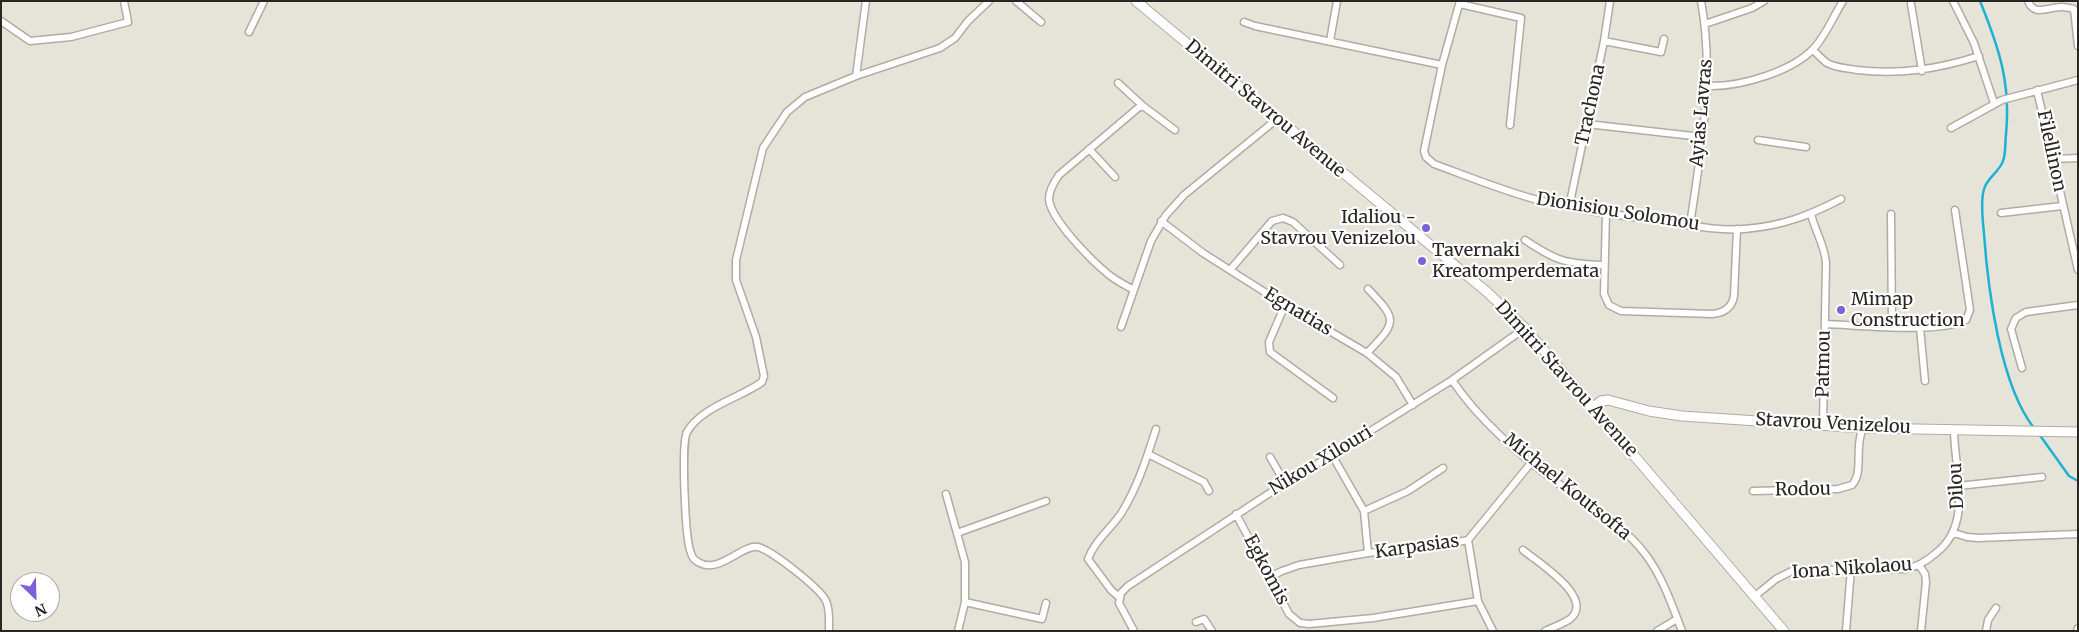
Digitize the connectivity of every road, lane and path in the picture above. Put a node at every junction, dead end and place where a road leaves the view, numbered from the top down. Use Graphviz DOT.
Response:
graph roads {
  1 [pos="124,1"];
  2 [pos="264,1"];
  3 [pos="866,1"];
  4 [pos="989,1"];
  5 [pos="1016,1"];
  6 [pos="1136,1"];
  7 [pos="1337,1"];
  8 [pos="1610,1"];
  9 [pos="1701,1"];
  10 [pos="1764,1"];
  11 [pos="1843,1"];
  12 [pos="1953,1"];
  13 [pos="2028,1"];
  14 [pos="1460,3"];
  15 [pos="1911,4"];
  16 [pos="2076,8"];
  17 [pos="1,21"];
  18 [pos="1041,22"];
  19 [pos="1244,22"];
  20 [pos="1705,24"];
  21 [pos="249,32"];
  22 [pos="1664,39"];
  23 [pos="1330,41"];
  24 [pos="1604,41"];
  25 [pos="2078,46"];
  26 [pos="1813,50"];
  27 [pos="1979,56"];
  28 [pos="1442,64"];
  29 [pos="1922,70"];
  30 [pos="856,76"];
  31 [pos="2078,80"];
  32 [pos="1118,83"];
  33 [pos="1708,86"];
  34 [pos="2037,90"];
  35 [pos="1994,103"];
  36 [pos="1143,106"];
  37 [pos="1277,119"];
  38 [pos="1587,124"];
  39 [pos="1510,125"];
  40 [pos="1951,128"];
  41 [pos="1176,130"];
  42 [pos="1702,137"];
  43 [pos="1758,140"];
  44 [pos="1806,147"];
  45 [pos="1090,149"];
  46 [pos="2078,158"];
  47 [pos="2054,159"];
  48 [pos="1115,177"];
  49 [pos="1841,198"];
  50 [pos="2062,206"];
  51 [pos="1569,207"];
  52 [pos="1955,210"];
  53 [pos="1606,213"];
  54 [pos="2001,213"];
  55 [pos="1811,214"];
  56 [pos="1890,214"];
  57 [pos="1161,221"];
  58 [pos="1690,225"];
  59 [pos="1737,229"];
  60 [pos="1525,240"];
  61 [pos="1340,265"];
  62 [pos="1604,265"];
  63 [pos="1230,270"];
  64 [pos="2078,270"];
  65 [pos="1368,289"];
  66 [pos="1134,290"];
  67 [pos="1285,305"];
  68 [pos="2078,305"];
  69 [pos="1825,324"];
  70 [pos="1121,327"];
  71 [pos="1892,327"];
  72 [pos="1525,328"];
  73 [pos="1920,328"];
  74 [pos="1367,353"];
  75 [pos="2022,368"];
  76 [pos="1452,380"];
  77 [pos="1925,381"];
  78 [pos="1333,398"];
  79 [pos="1413,405"];
  80 [pos="1593,407"];
  81 [pos="1823,425"];
  82 [pos="1863,428"];
  83 [pos="1156,429"];
  84 [pos="1954,429"];
  85 [pos="2078,432"];
  86 [pos="1148,454"];
  87 [pos="1332,455"];
  88 [pos="1270,457"];
  89 [pos="1531,463"];
  90 [pos="1443,468"];
  91 [pos="2042,477"];
  92 [pos="1284,483"];
  93 [pos="1958,486"];
  94 [pos="1210,491"];
  95 [pos="1753,491"];
  96 [pos="946,494"];
  97 [pos="1046,501"];
  98 [pos="1364,511"];
  99 [pos="1236,514"];
  100 [pos="957,532"];
  101 [pos="1954,533"];
  102 [pos="2078,534"];
  103 [pos="1468,540"];
  104 [pos="1949,542"];
  105 [pos="1523,550"];
  106 [pos="1368,554"];
  107 [pos="1919,564"];
  108 [pos="1851,570"];
  109 [pos="1270,577"];
  110 [pos="1755,596"];
  111 [pos="1119,597"];
  112 [pos="1478,600"];
  113 [pos="965,602"];
  114 [pos="1046,603"];
  115 [pos="1996,608"];
  116 [pos="1677,619"];
  117 [pos="1196,622"];
  118 [pos="829,631"];
  119 [pos="958,631"];
  120 [pos="1134,631"];
  121 [pos="1212,631"];
  122 [pos="1493,631"];
  123 [pos="1545,631"];
  124 [pos="1657,631"];
  125 [pos="1682,631"];
  126 [pos="1784,631"];
  127 [pos="1846,631"];
  128 [pos="1922,631"];
  129 [pos="1986,631"];
  1 -- 17 [label="street"];
  2 -- 21 [label="street"];
  3 -- 30 [label="street"];
  4 -- 30 [label="street"];
  5 -- 18 [label="street"];
  6 -- 37 [label="main road, Dimitri Stavrou Avenue"];
  7 -- 23 [label="street"];
  8 -- 24 [label="street, Trachona"];
  9 -- 20 [label="street, Ayias Lavras"];
  10 -- 20 [label="street"];
  11 -- 26 [label="street"];
  12 -- 27 [label="street"];
  13 -- 16 [label="street"];
  14 -- 28 [label="street"];
  14 -- 39 [label="street"];
  15 -- 29 [label="street"];
  16 -- 25 [label="street"];
  19 -- 23 [label="street"];
  20 -- 33 [label="street, Ayias Lavras"];
  22 -- 24 [label="street"];
  23 -- 28 [label="street"];
  24 -- 38 [label="street, Trachona"];
  26 -- 29 [label="street"];
  26 -- 33 [label="street"];
  27 -- 29 [label="street"];
  27 -- 35 [label="street"];
  28 -- 51 [label="street, Dionisiou Solomou"];
  30 -- 118 [label="street"];
  31 -- 34 [label="street"];
  32 -- 36 [label="street"];
  33 -- 42 [label="street, Ayias Lavras"];
  34 -- 35 [label="street"];
  34 -- 47 [label="street, Filellinon"];
  35 -- 40 [label="street"];
  36 -- 41 [label="street"];
  36 -- 45 [label="street"];
  37 -- 57 [label="street"];
  37 -- 72 [label="main road, Dimitri Stavrou Avenue"];
  38 -- 42 [label="street"];
  38 -- 51 [label="street, Trachona"];
  42 -- 58 [label="street, Ayias Lavras"];
  43 -- 44 [label="street"];
  45 -- 48 [label="street"];
  45 -- 66 [label="street"];
  46 -- 47 [label="street"];
  47 -- 50 [label="street, Filellinon"];
  49 -- 55 [label="street, Dionisiou Solomou"];
  50 -- 54 [label="street"];
  50 -- 64 [label="street, Filellinon"];
  51 -- 53 [label="street, Dionisiou Solomou"];
  52 -- 73 [label="street"];
  53 -- 58 [label="street, Dionisiou Solomou"];
  53 -- 62 [label="street"];
  55 -- 59 [label="street, Dionisiou Solomou"];
  55 -- 69 [label="street, Patmou"];
  56 -- 71 [label="street"];
  57 -- 63 [label="street, Egnatias"];
  57 -- 66 [label="street"];
  58 -- 59 [label="street, Dionisiou Solomou"];
  59 -- 62 [label="street"];
  60 -- 62 [label="street"];
  61 -- 63 [label="street"];
  63 -- 67 [label="street, Egnatias"];
  65 -- 74 [label="street"];
  66 -- 70 [label="street"];
  67 -- 74 [label="street, Egnatias"];
  67 -- 78 [label="street"];
  68 -- 75 [label="street"];
  69 -- 71 [label="street"];
  69 -- 81 [label="street, Patmou"];
  71 -- 73 [label="street"];
  72 -- 76 [label="street, Nikou Xilouri"];
  72 -- 80 [label="main road, Dimitri Stavrou Avenue"];
  73 -- 77 [label="street"];
  74 -- 79 [label="street, Egnatias"];
  76 -- 79 [label="street, Nikou Xilouri"];
  76 -- 89 [label="street, Michael Koutsofta"];
  79 -- 87 [label="street, Nikou Xilouri"];
  80 -- 81 [label="main road, Stavrou Venizelou"];
  80 -- 110 [label="main road, Dimitri Stavrou Avenue"];
  81 -- 82 [label="main road, Stavrou Venizelou"];
  82 -- 84 [label="main road, Stavrou Venizelou"];
  82 -- 95 [label="street, Rodou"];
  83 -- 86 [label="street"];
  84 -- 85 [label="main road, Stavrou Venizelou"];
  84 -- 93 [label="street, Dilou"];
  86 -- 94 [label="street"];
  86 -- 111 [label="street"];
  87 -- 92 [label="street, Nikou Xilouri"];
  87 -- 98 [label="street"];
  88 -- 92 [label="street"];
  89 -- 103 [label="street, Karpasias"];
  89 -- 116 [label="street, Michael Koutsofta"];
  90 -- 98 [label="street"];
  91 -- 93 [label="street"];
  92 -- 99 [label="street, Nikou Xilouri"];
  93 -- 101 [label="street, Dilou"];
  96 -- 100 [label="street"];
  97 -- 100 [label="street"];
  98 -- 106 [label="street"];
  99 -- 109 [label="street, Egkomis"];
  99 -- 111 [label="street, Nikou Xilouri"];
  100 -- 113 [label="street"];
  101 -- 102 [label="street"];
  101 -- 104 [label="street, Dilou"];
  103 -- 106 [label="street, Karpasias"];
  103 -- 112 [label="street"];
  104 -- 107 [label="street, Iona Nikolaou"];
  105 -- 123 [label="street"];
  106 -- 109 [label="street, Karpasias"];
  107 -- 108 [label="street, Iona Nikolaou"];
  107 -- 128 [label="street"];
  108 -- 110 [label="street, Iona Nikolaou"];
  108 -- 127 [label="street"];
  109 -- 112 [label="street, Egkomis"];
  110 -- 126 [label="main road, Dimitri Stavrou Avenue"];
  111 -- 120 [label="street"];
  112 -- 122 [label="street"];
  113 -- 114 [label="street"];
  113 -- 119 [label="street"];
  115 -- 129 [label="street"];
  116 -- 124 [label="street"];
  116 -- 125 [label="street, Michael Koutsofta"];
  117 -- 121 [label="street"];
}
